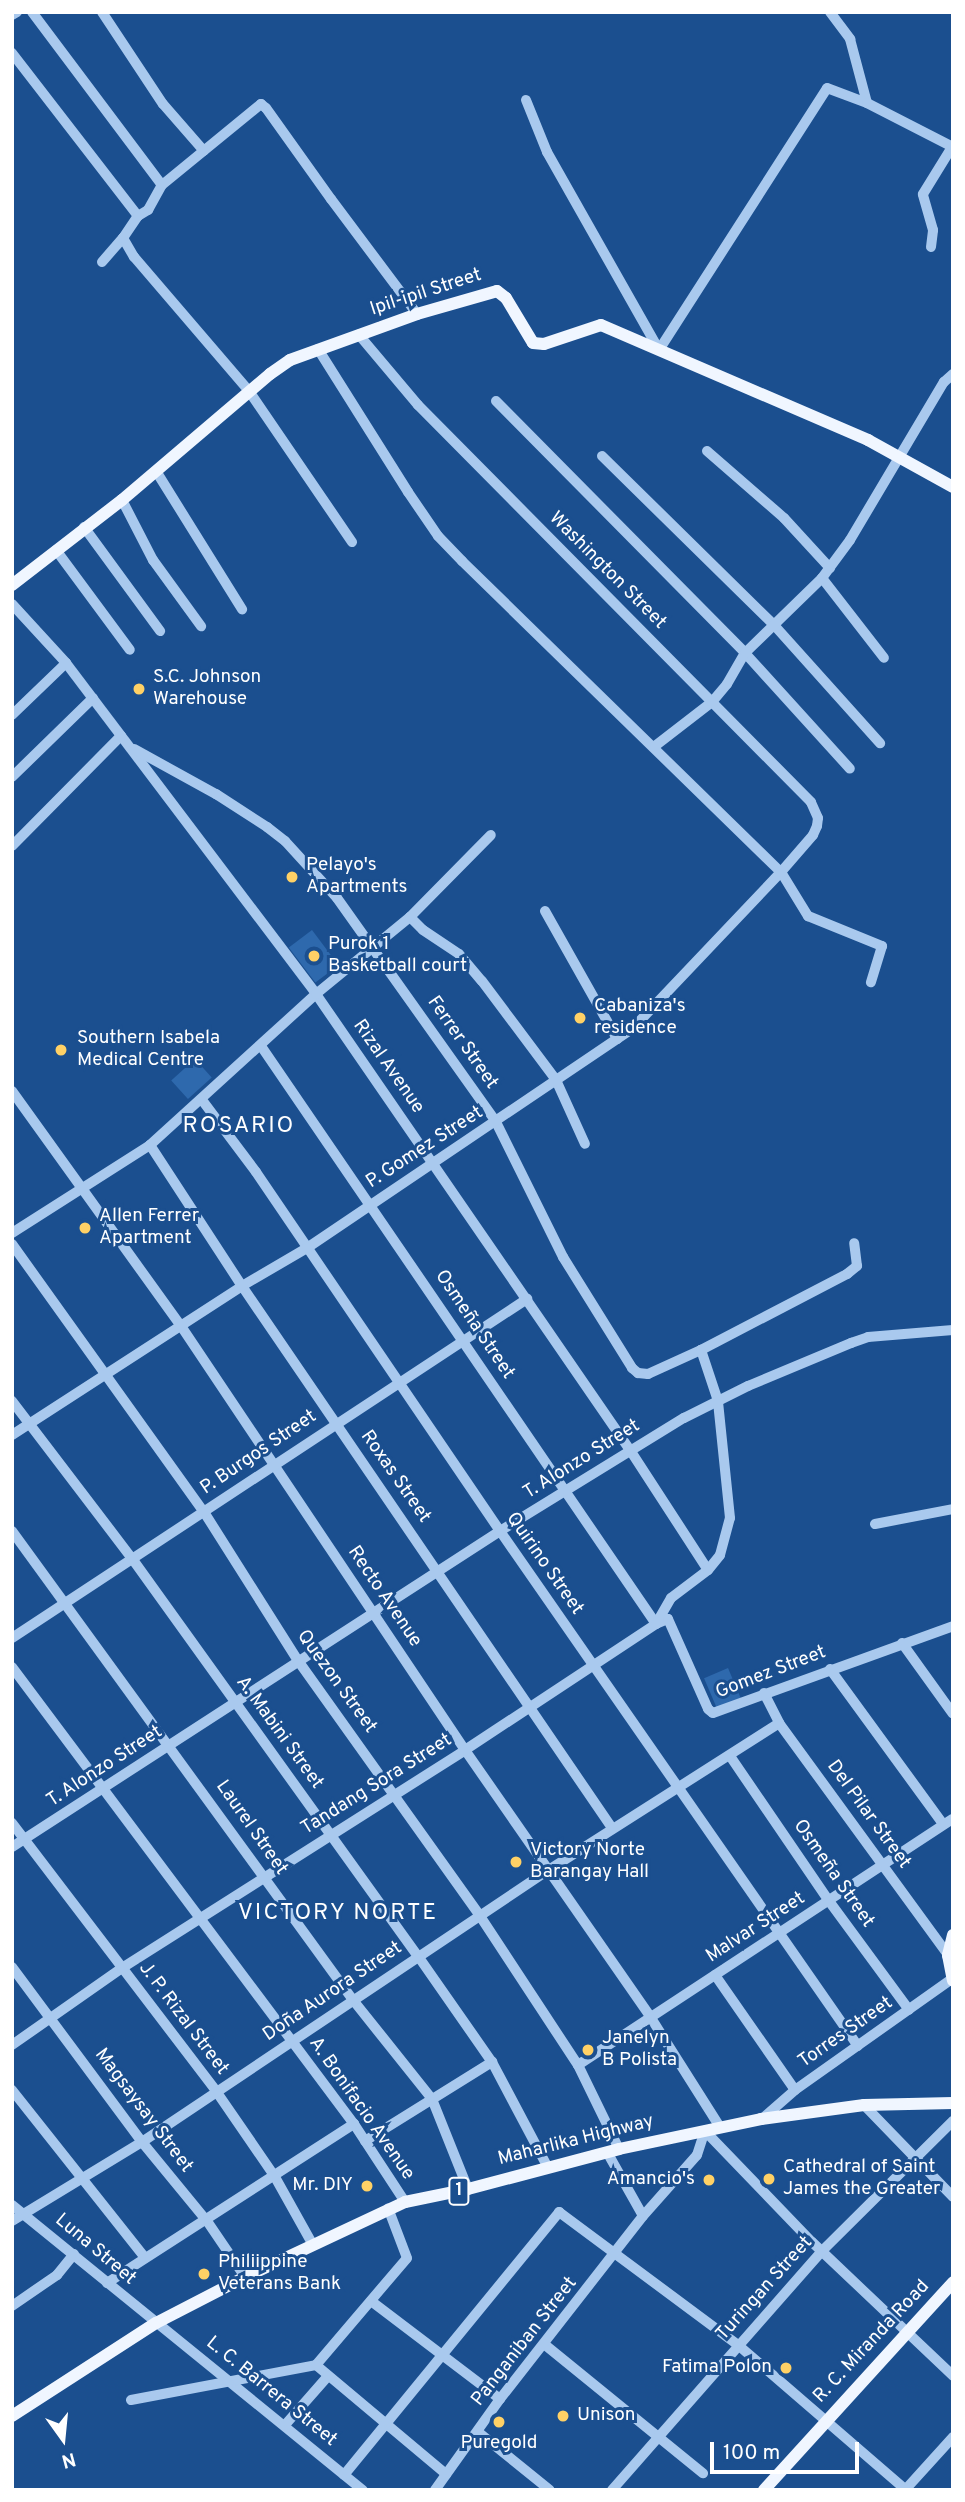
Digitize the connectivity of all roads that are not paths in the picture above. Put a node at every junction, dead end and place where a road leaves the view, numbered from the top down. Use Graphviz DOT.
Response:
graph roads {
  1 [pos="17,12"];
  2 [pos="32,12"];
  3 [pos="102,12"];
  4 [pos="830,12"];
  5 [pos="12,16"];
  6 [pos="12,53"];
  7 [pos="526,100"];
  8 [pos="867,103"];
  9 [pos="953,147"];
  10 [pos="204,151"];
  11 [pos="162,185"];
  12 [pos="138,216"];
  13 [pos="123,238"];
  14 [pos="932,247"];
  15 [pos="102,262"];
  16 [pos="417,314"];
  17 [pos="359,335"];
  18 [pos="318,349"];
  19 [pos="659,350"];
  20 [pos="953,374"];
  21 [pos="249,391"];
  22 [pos="496,401"];
  23 [pos="707,451"];
  24 [pos="603,456"];
  25 [pos="900,457"];
  26 [pos="156,471"];
  27 [pos="953,487"];
  28 [pos="122,500"];
  29 [pos="84,527"];
  30 [pos="352,542"];
  31 [pos="56,550"];
  32 [pos="830,568"];
  33 [pos="822,578"];
  34 [pos="12,585"];
  35 [pos="12,604"];
  36 [pos="243,609"];
  37 [pos="774,625"];
  38 [pos="201,626"];
  39 [pos="160,631"];
  40 [pos="131,650"];
  41 [pos="745,653"];
  42 [pos="884,658"];
  43 [pos="66,663"];
  44 [pos="93,698"];
  45 [pos="712,702"];
  46 [pos="12,715"];
  47 [pos="121,736"];
  48 [pos="880,743"];
  49 [pos="129,746"];
  50 [pos="655,746"];
  51 [pos="849,769"];
  52 [pos="12,777"];
  53 [pos="491,835"];
  54 [pos="813,835"];
  55 [pos="13,845"];
  56 [pos="781,872"];
  57 [pos="545,911"];
  58 [pos="410,917"];
  59 [pos="373,946"];
  60 [pos="871,982"];
  61 [pos="316,994"];
  62 [pos="617,1039"];
  63 [pos="261,1046"];
  64 [pos="556,1080"];
  65 [pos="12,1091"];
  66 [pos="202,1100"];
  67 [pos="496,1122"];
  68 [pos="150,1144"];
  69 [pos="585,1144"];
  70 [pos="434,1162"];
  71 [pos="83,1189"];
  72 [pos="370,1205"];
  73 [pos="12,1233"];
  74 [pos="854,1243"];
  75 [pos="12,1244"];
  76 [pos="307,1248"];
  77 [pos="242,1286"];
  78 [pos="527,1299"];
  79 [pos="181,1326"];
  80 [pos="953,1330"];
  81 [pos="464,1339"];
  82 [pos="702,1350"];
  83 [pos="108,1373"];
  84 [pos="400,1381"];
  85 [pos="12,1401"];
  86 [pos="718,1401"];
  87 [pos="336,1423"];
  88 [pos="29,1425"];
  89 [pos="12,1435"];
  90 [pos="630,1450"];
  91 [pos="272,1465"];
  92 [pos="565,1491"];
  93 [pos="953,1509"];
  94 [pos="204,1512"];
  95 [pos="875,1524"];
  96 [pos="12,1531"];
  97 [pos="500,1531"];
  98 [pos="131,1557"];
  99 [pos="708,1570"];
  100 [pos="439,1571"];
  101 [pos="66,1602"];
  102 [pos="374,1614"];
  103 [pos="656,1624"];
  104 [pos="953,1626"];
  105 [pos="12,1638"];
  106 [pos="902,1643"];
  107 [pos="299,1662"];
  108 [pos="594,1666"];
  109 [pos="12,1667"];
  110 [pos="830,1669"];
  111 [pos="764,1693"];
  112 [pos="236,1704"];
  113 [pos="532,1706"];
  114 [pos="953,1714"];
  115 [pos="779,1723"];
  116 [pos="171,1746"];
  117 [pos="465,1750"];
  118 [pos="730,1756"];
  119 [pos="680,1787"];
  120 [pos="102,1789"];
  121 [pos="396,1794"];
  122 [pos="948,1822"];
  123 [pos="12,1823"];
  124 [pos="612,1828"];
  125 [pos="331,1834"];
  126 [pos="25,1840"];
  127 [pos="12,1847"];
  128 [pos="883,1865"];
  129 [pos="547,1871"];
  130 [pos="264,1877"];
  131 [pos="829,1901"];
  132 [pos="480,1916"];
  133 [pos="199,1920"];
  134 [pos="782,1932"];
  135 [pos="953,1935"];
  136 [pos="948,1955"];
  137 [pos="418,1956"];
  138 [pos="12,1967"];
  139 [pos="122,1968"];
  140 [pos="715,1975"];
  141 [pos="952,1979"];
  142 [pos="353,2000"];
  143 [pos="909,2010"];
  144 [pos="50,2017"];
  145 [pos="651,2018"];
  146 [pos="292,2041"];
  147 [pos="12,2045"];
  148 [pos="858,2046"];
  149 [pos="492,2062"];
  150 [pos="578,2066"];
  151 [pos="12,2090"];
  152 [pos="795,2090"];
  153 [pos="216,2091"];
  154 [pos="432,2099"];
  155 [pos="953,2103"];
  156 [pos="864,2105"];
  157 [pos="761,2119"];
  158 [pos="953,2121"];
  159 [pos="354,2124"];
  160 [pos="720,2127"];
  161 [pos="705,2131"];
  162 [pos="365,2141"];
  163 [pos="142,2142"];
  164 [pos="613,2150"];
  165 [pos="916,2156"];
  166 [pos="547,2166"];
  167 [pos="83,2177"];
  168 [pos="275,2177"];
  169 [pos="468,2189"];
  170 [pos="953,2197"];
  171 [pos="405,2202"];
  172 [pos="12,2205"];
  173 [pos="388,2208"];
  174 [pos="24,2214"];
  175 [pos="643,2216"];
  176 [pos="12,2221"];
  177 [pos="207,2221"];
  178 [pos="313,2245"];
  179 [pos="822,2251"];
  180 [pos="74,2254"];
  181 [pos="614,2254"];
  182 [pos="145,2258"];
  183 [pos="245,2277"];
  184 [pos="107,2283"];
  185 [pos="953,2283"];
  186 [pos="371,2301"];
  187 [pos="12,2306"];
  188 [pos="156,2323"];
  189 [pos="908,2332"];
  190 [pos="544,2344"];
  191 [pos="738,2345"];
  192 [pos="444,2357"];
  193 [pos="316,2365"];
  194 [pos="328,2376"];
  195 [pos="953,2376"];
  196 [pos="500,2399"];
  197 [pos="131,2400"];
  198 [pos="12,2416"];
  199 [pos="826,2420"];
  200 [pos="386,2424"];
  201 [pos="285,2425"];
  202 [pos="478,2432"];
  203 [pos="658,2435"];
  204 [pos="953,2437"];
  205 [pos="703,2473"];
  206 [pos="344,2474"];
  207 [pos="446,2474"];
  208 [pos="363,2490"];
  209 [pos="435,2490"];
  210 [pos="550,2490"];
  211 [pos="612,2490"];
  212 [pos="764,2490"];
  213 [pos="906,2490"];
  1 -- 5 [label="street"];
  2 -- 11 [label="street"];
  3 -- 10 [label="street"];
  4 -- 8 [label="street"];
  6 -- 12 [label="street"];
  7 -- 19 [label="street"];
  8 -- 9 [label="street"];
  8 -- 19 [label="street"];
  9 -- 14 [label="street"];
  10 -- 11 [label="street"];
  10 -- 16 [label="street"];
  11 -- 12 [label="street"];
  12 -- 13 [label="street"];
  13 -- 15 [label="street"];
  13 -- 21 [label="street"];
  16 -- 17 [label="main road, Ipil-ipil Street"];
  16 -- 19 [label="main road, Ipil-ipil Street"];
  17 -- 18 [label="main road, Ipil-ipil Street"];
  17 -- 45 [label="street, Washington Street"];
  18 -- 21 [label="main road, Ipil-ipil Street"];
  18 -- 50 [label="street"];
  19 -- 25 [label="main road, Ipil-ipil Street"];
  20 -- 25 [label="street"];
  21 -- 26 [label="main road, Ipil-ipil Street"];
  21 -- 30 [label="street"];
  22 -- 41 [label="street"];
  23 -- 32 [label="street"];
  24 -- 37 [label="street"];
  25 -- 27 [label="main road, Ipil-ipil Street"];
  25 -- 32 [label="street"];
  26 -- 28 [label="main road, Ipil-ipil Street"];
  26 -- 36 [label="street"];
  28 -- 29 [label="main road, Ipil-ipil Street"];
  28 -- 38 [label="street"];
  29 -- 31 [label="main road, Ipil-ipil Street"];
  29 -- 39 [label="street"];
  31 -- 34 [label="main road, Ipil-ipil Street"];
  31 -- 40 [label="street"];
  32 -- 33 [label="street"];
  33 -- 37 [label="street"];
  33 -- 42 [label="street"];
  35 -- 43 [label="street, Rizal Avenue"];
  37 -- 41 [label="street"];
  37 -- 48 [label="street"];
  41 -- 45 [label="street"];
  41 -- 51 [label="street"];
  43 -- 44 [label="street, Rizal Avenue"];
  43 -- 46 [label="street"];
  44 -- 47 [label="street, Rizal Avenue"];
  44 -- 52 [label="street"];
  45 -- 50 [label="street"];
  45 -- 54 [label="street, Washington Street"];
  47 -- 49 [label="street, Rizal Avenue"];
  47 -- 55 [label="street"];
  49 -- 59 [label="street, Ferrer Street"];
  49 -- 61 [label="street, Rizal Avenue"];
  50 -- 56 [label="street"];
  53 -- 58 [label="street"];
  54 -- 56 [label="street, P. Gomez Street"];
  56 -- 60 [label="street"];
  56 -- 62 [label="street, P. Gomez Street"];
  57 -- 62 [label="street"];
  58 -- 59 [label="street"];
  58 -- 64 [label="street"];
  59 -- 61 [label="street"];
  59 -- 67 [label="street, Ferrer Street"];
  61 -- 63 [label="street"];
  61 -- 70 [label="street, Rizal Avenue"];
  62 -- 64 [label="street, P. Gomez Street"];
  63 -- 66 [label="street"];
  63 -- 72 [label="street, Osmeña Street"];
  64 -- 67 [label="street, P. Gomez Street"];
  64 -- 69 [label="street"];
  65 -- 71 [label="street, Recto Avenue"];
  66 -- 68 [label="street"];
  66 -- 76 [label="street, Quirino Street"];
  67 -- 70 [label="street, P. Gomez Street"];
  67 -- 82 [label="street, Ferrer Street"];
  68 -- 71 [label="street"];
  68 -- 77 [label="street, Roxas Street"];
  70 -- 72 [label="street, P. Gomez Street"];
  70 -- 78 [label="street, Rizal Avenue"];
  71 -- 73 [label="street"];
  71 -- 79 [label="street, Recto Avenue"];
  72 -- 76 [label="street, P. Gomez Street"];
  72 -- 81 [label="street, Osmeña Street"];
  74 -- 82 [label="street"];
  75 -- 83 [label="street, Quezon Street"];
  76 -- 77 [label="street, P. Gomez Street"];
  76 -- 84 [label="street, Quirino Street"];
  77 -- 79 [label="street, P. Gomez Street"];
  77 -- 87 [label="street, Roxas Street"];
  78 -- 81 [label="street, P. Burgos Street"];
  78 -- 90 [label="street, Rizal Avenue"];
  79 -- 83 [label="street, P. Gomez Street"];
  79 -- 91 [label="street, Recto Avenue"];
  80 -- 86 [label="street, T. Alonzo Street"];
  81 -- 84 [label="street, P. Burgos Street"];
  81 -- 92 [label="street, Osmeña Street"];
  82 -- 86 [label="street"];
  83 -- 88 [label="street, P. Gomez Street"];
  83 -- 94 [label="street, Quezon Street"];
  84 -- 87 [label="street, P. Burgos Street"];
  84 -- 97 [label="street, Quirino Street"];
  85 -- 88 [label="street, A. Mabini Street"];
  86 -- 90 [label="street, T. Alonzo Street"];
  86 -- 99 [label="street"];
  87 -- 91 [label="street, P. Burgos Street"];
  87 -- 100 [label="street, Roxas Street"];
  88 -- 89 [label="street, P. Gomez Street"];
  88 -- 98 [label="street, A. Mabini Street"];
  90 -- 92 [label="street, T. Alonzo Street"];
  90 -- 99 [label="street, Rizal Avenue"];
  91 -- 94 [label="street, P. Burgos Street"];
  91 -- 102 [label="street, Recto Avenue"];
  92 -- 97 [label="street, T. Alonzo Street"];
  92 -- 103 [label="street, Osmeña Street"];
  93 -- 95 [label="street"];
  94 -- 98 [label="street, P. Burgos Street"];
  94 -- 107 [label="street, Quezon Street"];
  96 -- 101 [label="street, Laurel Street"];
  97 -- 100 [label="street, T. Alonzo Street"];
  97 -- 108 [label="street, Quirino Street"];
  98 -- 101 [label="street, P. Burgos Street"];
  98 -- 112 [label="street, A. Mabini Street"];
  99 -- 103 [label="street"];
  100 -- 102 [label="street, T. Alonzo Street"];
  100 -- 113 [label="street, Roxas Street"];
  101 -- 105 [label="street, P. Burgos Street"];
  101 -- 116 [label="street, Laurel Street"];
  102 -- 107 [label="street, T. Alonzo Street"];
  102 -- 117 [label="street, Recto Avenue"];
  103 -- 108 [label="street, Tandang Sora Street"];
  103 -- 111 [label="street, Gomez Street"];
  104 -- 106 [label="street, Gomez Street"];
  106 -- 110 [label="street, Gomez Street"];
  106 -- 114 [label="street"];
  107 -- 112 [label="street, T. Alonzo Street"];
  107 -- 121 [label="street, Quezon Street"];
  108 -- 113 [label="street, Tandang Sora Street"];
  108 -- 119 [label="street, Quirino Street"];
  109 -- 120 [label="street, A. Bonifacio Avenue"];
  110 -- 111 [label="street, Gomez Street"];
  110 -- 122 [label="street"];
  111 -- 115 [label="street, Del Pilar Street"];
  112 -- 116 [label="street, T. Alonzo Street"];
  112 -- 125 [label="street, A. Mabini Street"];
  113 -- 117 [label="street, Tandang Sora Street"];
  113 -- 124 [label="street, Roxas Street"];
  115 -- 118 [label="street, Doña Aurora Street"];
  115 -- 128 [label="street, Del Pilar Street"];
  116 -- 120 [label="street, T. Alonzo Street"];
  116 -- 130 [label="street, Laurel Street"];
  117 -- 121 [label="street, Tandang Sora Street"];
  117 -- 129 [label="street, Recto Avenue"];
  118 -- 119 [label="street, Doña Aurora Street"];
  118 -- 131 [label="street, Osmeña Street"];
  119 -- 124 [label="street, Doña Aurora Street"];
  119 -- 134 [label="street, Quirino Street"];
  120 -- 126 [label="street, T. Alonzo Street"];
  120 -- 133 [label="street, A. Bonifacio Avenue"];
  121 -- 125 [label="street, Tandang Sora Street"];
  121 -- 132 [label="street, Quezon Street"];
  122 -- 128 [label="street, Malvar Street"];
  123 -- 126 [label="street, J. P. Rizal Street"];
  124 -- 129 [label="street, Doña Aurora Street"];
  125 -- 130 [label="street, Tandang Sora Street"];
  125 -- 137 [label="street, A. Mabini Street"];
  126 -- 127 [label="street, T. Alonzo Street"];
  126 -- 139 [label="street, J. P. Rizal Street"];
  128 -- 131 [label="street, Malvar Street"];
  128 -- 136 [label="street, Del Pilar Street"];
  129 -- 132 [label="street, Doña Aurora Street"];
  129 -- 145 [label="street, Recto Avenue"];
  130 -- 133 [label="street, Tandang Sora Street"];
  130 -- 142 [label="street, Laurel Street"];
  131 -- 134 [label="street, Malvar Street"];
  131 -- 143 [label="street, Osmeña Street"];
  132 -- 137 [label="street, Doña Aurora Street"];
  132 -- 150 [label="street, Quezon Street"];
  133 -- 139 [label="street, Tandang Sora Street"];
  133 -- 146 [label="street, A. Bonifacio Avenue"];
  134 -- 140 [label="street, Malvar Street"];
  134 -- 148 [label="street, Quirino Street"];
  135 -- 136 [label="main road"];
  136 -- 141 [label="main road"];
  137 -- 142 [label="street, Doña Aurora Street"];
  137 -- 149 [label="street, A. Mabini Street"];
  138 -- 144 [label="street, Magsaysay Street"];
  139 -- 144 [label="street, Tandang Sora Street"];
  139 -- 153 [label="street, J. P. Rizal Street"];
  140 -- 145 [label="street, Malvar Street"];
  140 -- 152 [label="street"];
  141 -- 143 [label="street, Torres Street"];
  142 -- 146 [label="street, Doña Aurora Street"];
  142 -- 154 [label="street, Laurel Street"];
  143 -- 148 [label="street, Torres Street"];
  144 -- 147 [label="street, Tandang Sora Street"];
  144 -- 163 [label="street, Magsaysay Street"];
  145 -- 150 [label="street, Malvar Street"];
  145 -- 160 [label="street, Recto Avenue"];
  146 -- 153 [label="street, Doña Aurora Street"];
  146 -- 159 [label="street, A. Bonifacio Avenue"];
  148 -- 152 [label="street, Torres Street"];
  149 -- 154 [label="street"];
  149 -- 166 [label="street, A. Mabini Street"];
  150 -- 164 [label="street, Quezon Street"];
  151 -- 167 [label="street"];
  152 -- 157 [label="street, Torres Street"];
  153 -- 163 [label="street, Doña Aurora Street"];
  153 -- 168 [label="street, J. P. Rizal Street"];
  154 -- 162 [label="street"];
  154 -- 169 [label="street, Laurel Street"];
  155 -- 156 [label="main road, Maharlika Highway / 1"];
  156 -- 157 [label="main road, Maharlika Highway / 1"];
  156 -- 165 [label="street"];
  157 -- 160 [label="main road, Maharlika Highway / 1"];
  158 -- 165 [label="street, Turingan Street"];
  159 -- 162 [label="street, A. Bonifacio Avenue"];
  159 -- 168 [label="street"];
  160 -- 161 [label="main road, Maharlika Highway / 1"];
  161 -- 164 [label="main road, Maharlika Highway / 1"];
  161 -- 175 [label="street, Panganiban Street"];
  161 -- 179 [label="street"];
  162 -- 171 [label="street, A. Bonifacio Avenue"];
  163 -- 167 [label="street, Doña Aurora Street"];
  163 -- 177 [label="street, Magsaysay Street"];
  164 -- 166 [label="main road, Maharlika Highway / 1"];
  164 -- 175 [label="street"];
  165 -- 170 [label="street"];
  165 -- 179 [label="street, Turingan Street"];
  166 -- 169 [label="main road, Maharlika Highway / 1"];
  167 -- 174 [label="street, Doña Aurora Street"];
  167 -- 182 [label="street"];
  168 -- 177 [label="street"];
  168 -- 178 [label="street, J. P. Rizal Street"];
  169 -- 171 [label="main road, Maharlika Highway / 1"];
  171 -- 173 [label="main road, Maharlika Highway / 1"];
  172 -- 174 [label="street, Luna Street"];
  173 -- 178 [label="main road, Maharlika Highway / 1"];
  173 -- 186 [label="street"];
  174 -- 176 [label="street, Doña Aurora Street"];
  174 -- 180 [label="street, Luna Street"];
  175 -- 181 [label="street, Panganiban Street"];
  177 -- 182 [label="street"];
  177 -- 183 [label="street, Magsaysay Street"];
  178 -- 183 [label="main road, Maharlika Highway / 1"];
  179 -- 189 [label="street"];
  179 -- 191 [label="street, Turingan Street"];
  180 -- 184 [label="street, Luna Street"];
  180 -- 187 [label="street"];
  181 -- 190 [label="street, Panganiban Street"];
  181 -- 191 [label="street"];
  181 -- 192 [label="street"];
  182 -- 184 [label="street"];
  183 -- 188 [label="main road, Maharlika Highway / 1"];
  184 -- 188 [label="street, Luna Street"];
  185 -- 189 [label="main road, R. C. Miranda Road"];
  186 -- 192 [label="street"];
  186 -- 193 [label="street"];
  188 -- 198 [label="main road, Maharlika Highway / 1"];
  188 -- 201 [label="street, L. C. Barrera Street"];
  189 -- 195 [label="street"];
  189 -- 199 [label="main road, R. C. Miranda Road"];
  190 -- 196 [label="street, Panganiban Street"];
  190 -- 203 [label="street"];
  191 -- 199 [label="street"];
  191 -- 203 [label="street, Turingan Street"];
  192 -- 196 [label="street"];
  192 -- 200 [label="street"];
  193 -- 194 [label="street"];
  193 -- 197 [label="street"];
  194 -- 200 [label="street"];
  194 -- 201 [label="street"];
  196 -- 202 [label="street, Panganiban Street"];
  199 -- 212 [label="main road, R. C. Miranda Road"];
  199 -- 213 [label="street"];
  200 -- 206 [label="street"];
  200 -- 207 [label="street"];
  201 -- 206 [label="street, L. C. Barrera Street"];
  202 -- 207 [label="street, Panganiban Street"];
  202 -- 210 [label="street"];
  203 -- 205 [label="street"];
  203 -- 211 [label="street, Turingan Street"];
  204 -- 213 [label="street"];
  206 -- 208 [label="street, L. C. Barrera Street"];
  207 -- 209 [label="street, Panganiban Street"];
}
